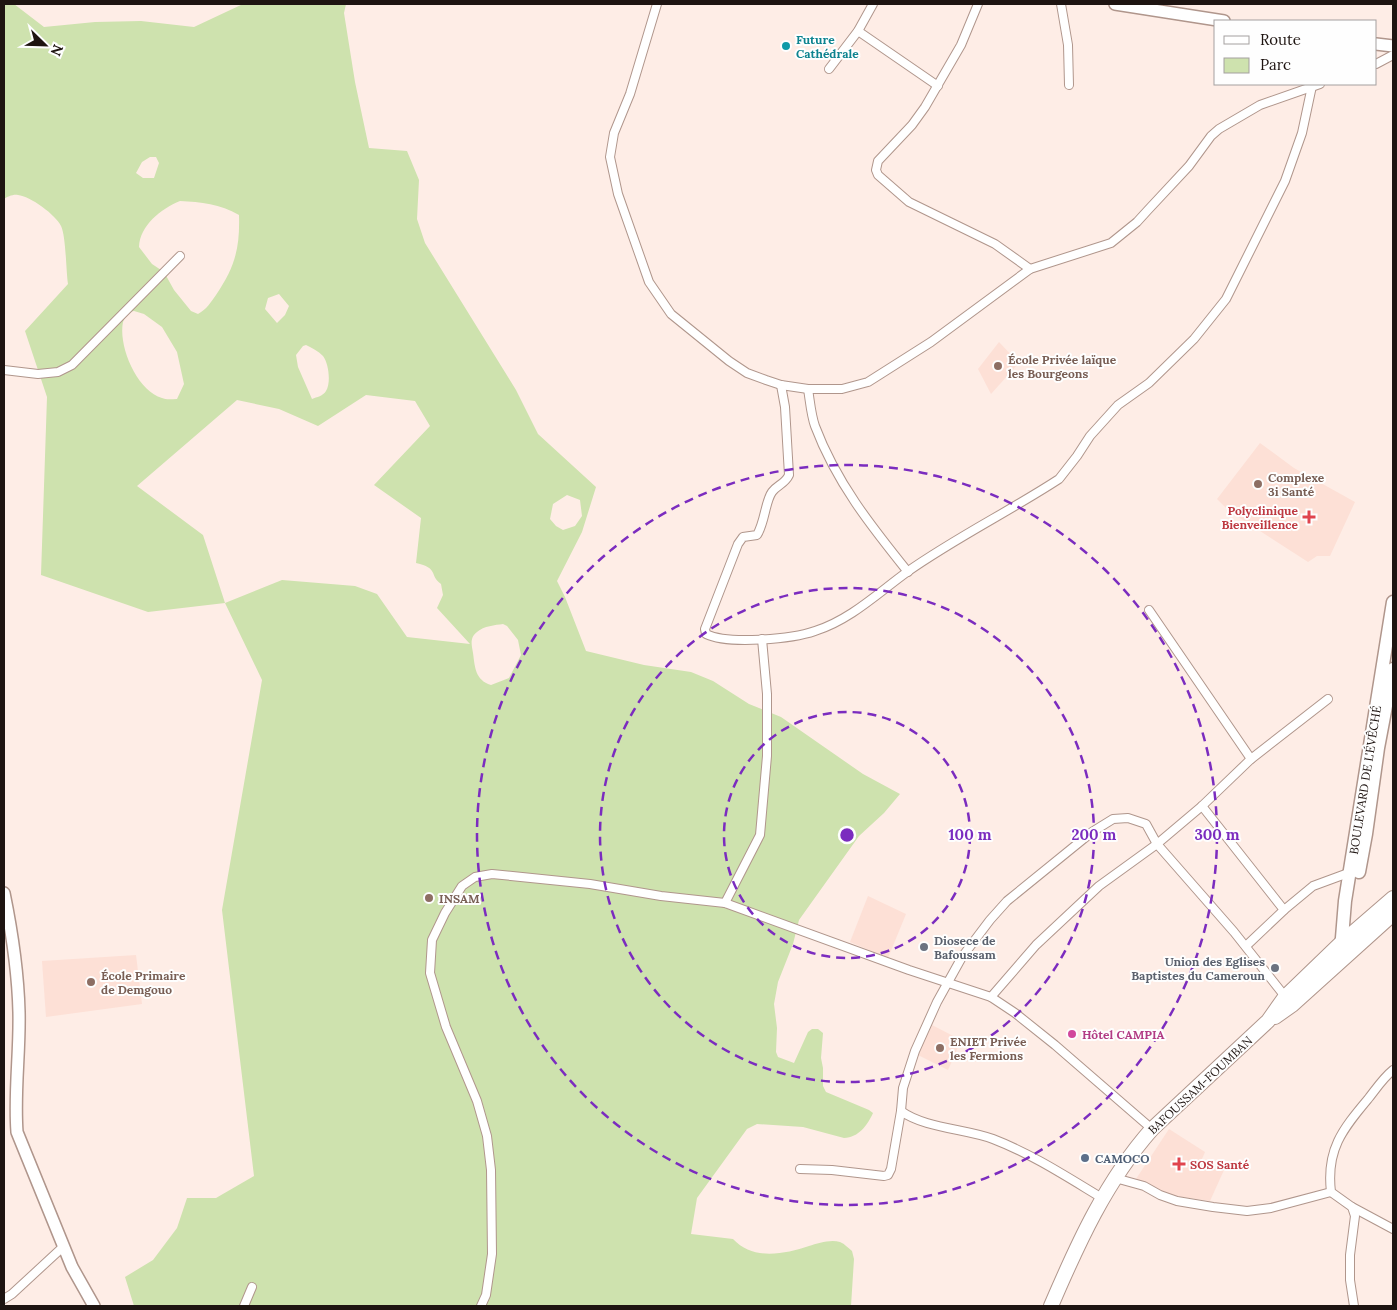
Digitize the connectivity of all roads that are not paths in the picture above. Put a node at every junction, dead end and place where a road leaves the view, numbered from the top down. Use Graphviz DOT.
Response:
graph roads {
  1 [pos="657,4"];
  2 [pos="872,4"];
  3 [pos="978,4"];
  4 [pos="1061,4"];
  5 [pos="1115,4"];
  6 [pos="1132,6"];
  7 [pos="1218,20"];
  8 [pos="858,31"];
  9 [pos="1377,44"];
  10 [pos="1393,46"];
  11 [pos="1393,55"];
  12 [pos="1377,63"];
  13 [pos="829,69"];
  14 [pos="1069,85"];
  15 [pos="1316,85"];
  16 [pos="938,86"];
  17 [pos="1312,86"];
  18 [pos="180,256"];
  19 [pos="1030,269"];
  20 [pos="4,370"];
  21 [pos="781,385"];
  22 [pos="808,389"];
  23 [pos="908,572"];
  24 [pos="1393,602"];
  25 [pos="1148,610"];
  26 [pos="762,639"];
  27 [pos="1393,669"];
  28 [pos="1328,699"];
  29 [pos="1374,747"];
  30 [pos="1251,759"];
  31 [pos="1202,806"];
  32 [pos="1157,844"];
  33 [pos="1351,872"];
  34 [pos="4,893"];
  35 [pos="1393,898"];
  36 [pos="725,903"];
  37 [pos="1284,910"];
  38 [pos="1393,914"];
  39 [pos="1246,946"];
  40 [pos="1346,947"];
  41 [pos="948,982"];
  42 [pos="992,997"];
  43 [pos="1289,1001"];
  44 [pos="1393,1070"];
  45 [pos="901,1111"];
  46 [pos="1152,1129"];
  47 [pos="800,1169"];
  48 [pos="1115,1178"];
  49 [pos="1331,1192"];
  50 [pos="1102,1198"];
  51 [pos="1352,1207"];
  52 [pos="1393,1229"];
  53 [pos="64,1246"];
  54 [pos="252,1287"];
  55 [pos="4,1299"];
  56 [pos="94,1306"];
  57 [pos="244,1306"];
  58 [pos="481,1306"];
  59 [pos="1051,1306"];
  60 [pos="1354,1306"];
  1 -- 21 [label="street"];
  2 -- 8 [label="street"];
  3 -- 16 [label="street"];
  4 -- 14 [label="street"];
  5 -- 6 [label="street"];
  6 -- 7 [label="street"];
  8 -- 13 [label="street"];
  8 -- 16 [label="street"];
  9 -- 10 [label="street"];
  11 -- 12 [label="street"];
  15 -- 17 [label="street"];
  16 -- 19 [label="street"];
  17 -- 19 [label="street"];
  17 -- 23 [label="street"];
  18 -- 20 [label="street"];
  19 -- 22 [label="street"];
  21 -- 22 [label="street"];
  21 -- 26 [label="street"];
  22 -- 23 [label="street"];
  23 -- 26 [label="street"];
  24 -- 29 [label="main road, BOULEVARD DE L'ÉVÊCHÉ"];
  25 -- 30 [label="street"];
  26 -- 36 [label="street"];
  27 -- 29 [label="main road, BOULEVARD DE L'ÉVÊCHÉ"];
  28 -- 30 [label="street"];
  29 -- 33 [label="main road, BOULEVARD DE L'ÉVÊCHÉ"];
  29 -- 40 [label="main road, BOULEVARD DE L'ÉVÊCHÉ"];
  30 -- 31 [label="street"];
  31 -- 32 [label="street"];
  31 -- 37 [label="street"];
  32 -- 39 [label="street"];
  32 -- 41 [label="street"];
  32 -- 42 [label="street"];
  33 -- 37 [label="street"];
  33 -- 40 [label="main road, BOULEVARD DE L'ÉVÊCHÉ"];
  34 -- 53 [label="street"];
  35 -- 40 [label="highway"];
  36 -- 41 [label="street"];
  36 -- 58 [label="street"];
  37 -- 39 [label="street"];
  38 -- 40 [label="highway"];
  39 -- 43 [label="street"];
  40 -- 43 [label="highway, BAFOUSSAM-FOUMBAN"];
  41 -- 42 [label="street"];
  41 -- 45 [label="street"];
  42 -- 46 [label="street"];
  43 -- 46 [label="highway, BAFOUSSAM-FOUMBAN"];
  44 -- 49 [label="street"];
  45 -- 47 [label="street"];
  45 -- 50 [label="street"];
  46 -- 48 [label="highway, BAFOUSSAM-FOUMBAN"];
  48 -- 49 [label="street"];
  48 -- 50 [label="highway, BAFOUSSAM-FOUMBAN"];
  49 -- 51 [label="street"];
  50 -- 59 [label="highway, BAFOUSSAM-FOUMBAN"];
  51 -- 52 [label="street"];
  51 -- 60 [label="street"];
  53 -- 55 [label="street"];
  53 -- 56 [label="street"];
  54 -- 57 [label="street"];
}
